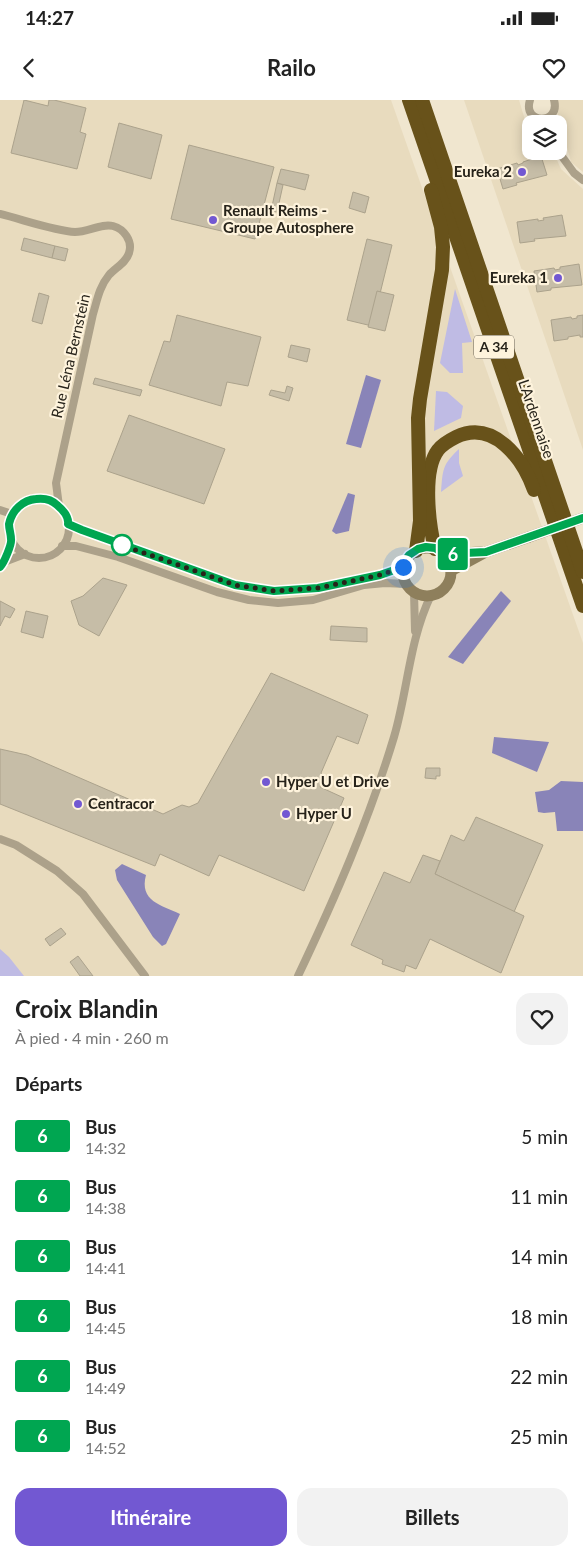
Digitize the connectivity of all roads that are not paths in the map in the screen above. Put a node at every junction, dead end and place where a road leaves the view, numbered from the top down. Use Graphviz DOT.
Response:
graph roads {
  1 [pos="422,100"];
  2 [pos="530,100"];
  3 [pos="554,100"];
  4 [pos="411,106"];
  5 [pos="532,115"];
  6 [pos="551,115"];
  7 [pos="565,160"];
  8 [pos="583,180"];
  9 [pos="0,214"];
  10 [pos="554,489"];
  11 [pos="59,506"];
  12 [pos="0,510"];
  13 [pos="12,514"];
  14 [pos="583,518"];
  15 [pos="68,524"];
  16 [pos="0,526"];
  17 [pos="10,529"];
  18 [pos="12,539"];
  19 [pos="62,546"];
  20 [pos="416,550"];
  21 [pos="439,551"];
  22 [pos="583,551"];
  23 [pos="486,552"];
  24 [pos="26,554"];
  25 [pos="2,565"];
  26 [pos="403,567"];
  27 [pos="451,571"];
  28 [pos="583,572"];
  29 [pos="410,588"];
  30 [pos="431,595"];
  31 [pos="581,600"];
  32 [pos="415,638"];
  33 [pos="0,840"];
  34 [pos="145,976"];
  35 [pos="298,976"];
  1 -- 10 [label="highway, L'Ardennaise / A 34"];
  2 -- 5 [label="street"];
  3 -- 6 [label="street"];
  4 -- 20 [label="highway"];
  4 -- 31 [label="highway, L'Ardennaise / A 34"];
  7 -- 8 [label="street"];
  9 -- 11 [label="street, Rue Léna Bernstein"];
  10 -- 22 [label="highway"];
  10 -- 28 [label="highway, L'Ardennaise / A 34"];
  11 -- 13 [label="street"];
  11 -- 15 [label="street"];
  12 -- 13 [label="street"];
  13 -- 17 [label="street"];
  14 -- 23 [label="street, bridge"];
  15 -- 19 [label="street"];
  15 -- 26 [label="street"];
  16 -- 17 [label="street"];
  17 -- 18 [label="street"];
  18 -- 24 [label="street"];
  18 -- 25 [label="street"];
  19 -- 24 [label="street"];
  19 -- 29 [label="street"];
  20 -- 21 [label="street"];
  20 -- 26 [label="street"];
  21 -- 23 [label="street"];
  21 -- 27 [label="street"];
  21 -- 31 [label="highway"];
  23 -- 27 [label="street"];
  24 -- 25 [label="street"];
  26 -- 29 [label="street"];
  27 -- 30 [label="street"];
  29 -- 30 [label="street"];
  29 -- 32 [label="street"];
  30 -- 32 [label="street"];
  32 -- 35 [label="street"];
  33 -- 34 [label="street"];
}
